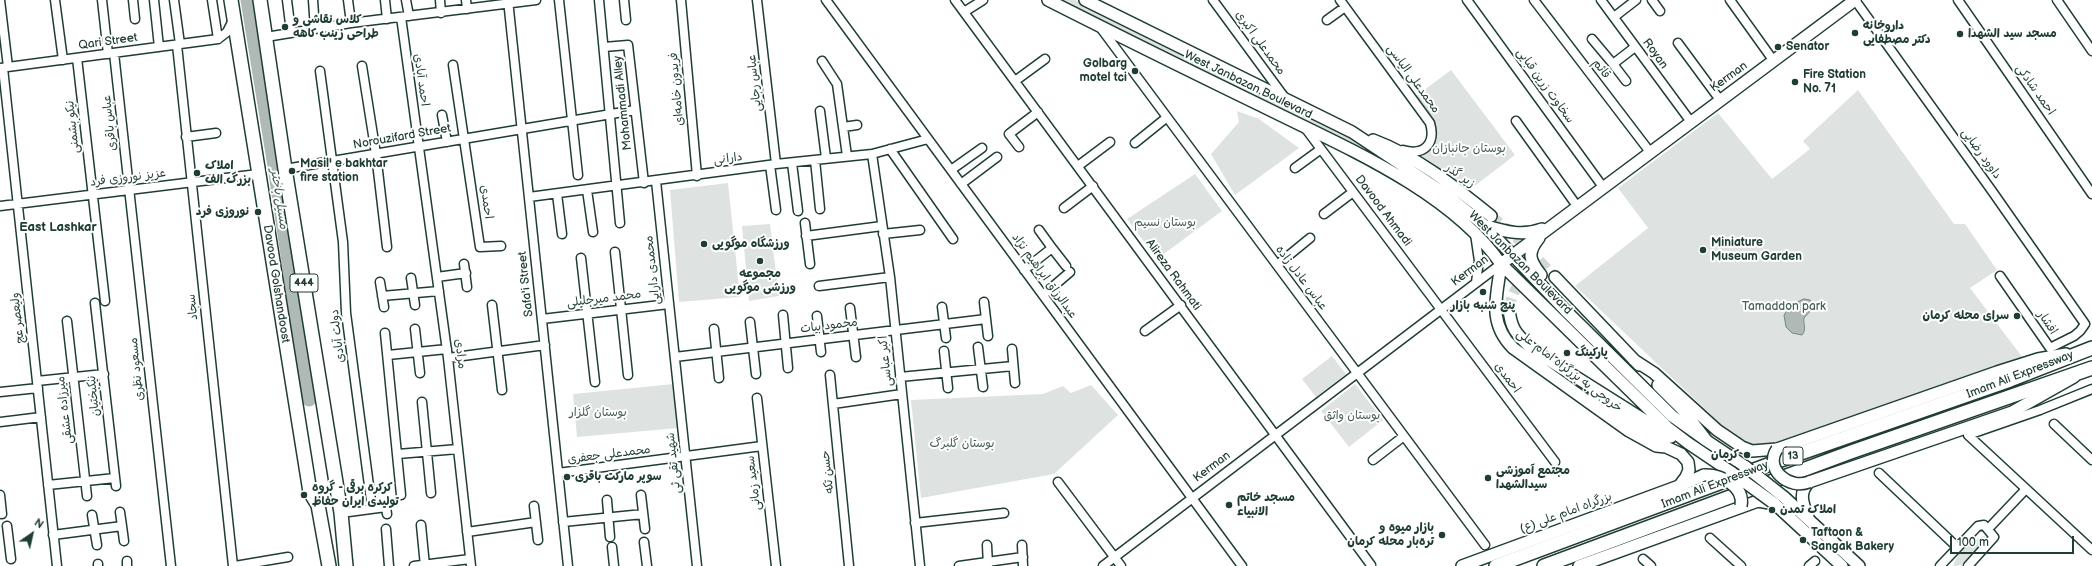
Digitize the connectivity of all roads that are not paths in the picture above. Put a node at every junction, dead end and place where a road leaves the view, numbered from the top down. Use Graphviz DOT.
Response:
graph roads {
  1 [pos="0,0"];
  2 [pos="55,0"];
  3 [pos="102,0"];
  4 [pos="133,0"];
  5 [pos="154,0"];
  6 [pos="174,0"];
  7 [pos="212,0"];
  8 [pos="231,0"];
  9 [pos="260,0"];
  10 [pos="287,0"];
  11 [pos="313,0"];
  12 [pos="348,0"];
  13 [pos="385,0"];
  14 [pos="406,0"];
  15 [pos="440,0"];
  16 [pos="466,0"];
  17 [pos="536,0"];
  18 [pos="559,0"];
  19 [pos="599,0"];
  20 [pos="624,0"];
  21 [pos="681,0"];
  22 [pos="757,0"];
  23 [pos="955,0"];
  24 [pos="983,0"];
  25 [pos="1048,0"];
  26 [pos="1085,0"];
  27 [pos="1213,0"];
  28 [pos="1468,0"];
  29 [pos="1534,0"];
  30 [pos="1601,0"];
  31 [pos="1636,0"];
  32 [pos="1652,0"];
  33 [pos="1730,0"];
  34 [pos="1855,0"];
  35 [pos="1958,0"];
  36 [pos="2057,0"];
  37 [pos="828,1"];
  38 [pos="509,2"];
  39 [pos="1342,3"];
  40 [pos="467,9"];
  41 [pos="1660,11"];
  42 [pos="964,12"];
  43 [pos="441,13"];
  44 [pos="405,16"];
  45 [pos="234,17"];
  46 [pos="1614,17"];
  47 [pos="135,19"];
  48 [pos="387,19"];
  49 [pos="626,20"];
  50 [pos="1327,20"];
  51 [pos="351,24"];
  52 [pos="1099,26"];
  53 [pos="316,29"];
  54 [pos="291,32"];
  55 [pos="266,37"];
  56 [pos="218,39"];
  57 [pos="1592,39"];
  58 [pos="1678,43"];
  59 [pos="178,44"];
  60 [pos="1635,46"];
  61 [pos="159,47"];
  62 [pos="604,47"];
  63 [pos="2092,51"];
  64 [pos="111,53"];
  65 [pos="77,58"];
  66 [pos="1045,59"];
  67 [pos="62,60"];
  68 [pos="1773,60"];
  69 [pos="822,61"];
  70 [pos="1613,64"];
  71 [pos="453,65"];
  72 [pos="362,66"];
  73 [pos="4,68"];
  74 [pos="320,71"];
  75 [pos="1015,81"];
  76 [pos="1626,81"];
  77 [pos="1287,100"];
  78 [pos="1720,100"];
  79 [pos="635,110"];
  80 [pos="820,110"];
  81 [pos="1038,112"];
  82 [pos="610,114"];
  83 [pos="442,115"];
  84 [pos="1166,118"];
  85 [pos="572,121"];
  86 [pos="1516,122"];
  87 [pos="1691,122"];
  88 [pos="857,125"];
  89 [pos="843,127"];
  90 [pos="1306,128"];
  91 [pos="522,129"];
  92 [pos="1352,132"];
  93 [pos="216,133"];
  94 [pos="186,137"];
  95 [pos="466,139"];
  96 [pos="928,139"];
  97 [pos="447,142"];
  98 [pos="1110,142"];
  99 [pos="1135,142"];
  100 [pos="418,147"];
  101 [pos="1019,147"];
  102 [pos="982,148"];
  103 [pos="1393,148"];
  104 [pos="890,149"];
  105 [pos="1321,149"];
  106 [pos="1650,152"];
  107 [pos="376,154"];
  108 [pos="872,154"];
  109 [pos="847,156"];
  110 [pos="826,158"];
  111 [pos="997,158"];
  112 [pos="815,160"];
  113 [pos="333,161"];
  114 [pos="792,162"];
  115 [pos="773,165"];
  116 [pos="1078,166"];
  117 [pos="1295,168"];
  118 [pos="286,169"];
  119 [pos="951,170"];
  120 [pos="258,174"];
  121 [pos="578,175"];
  122 [pos="697,176"];
  123 [pos="656,181"];
  124 [pos="191,182"];
  125 [pos="644,183"];
  126 [pos="961,184"];
  127 [pos="615,186"];
  128 [pos="1093,186"];
  129 [pos="1603,187"];
  130 [pos="129,190"];
  131 [pos="587,190"];
  132 [pos="1353,192"];
  133 [pos="92,194"];
  134 [pos="557,194"];
  135 [pos="2092,194"];
  136 [pos="529,198"];
  137 [pos="18,203"];
  138 [pos="0,206"];
  139 [pos="1577,206"];
  140 [pos="1064,208"];
  141 [pos="820,209"];
  142 [pos="776,210"];
  143 [pos="798,211"];
  144 [pos="1324,214"];
  145 [pos="1487,220"];
  146 [pos="620,223"];
  147 [pos="805,224"];
  148 [pos="1550,226"];
  149 [pos="883,230"];
  150 [pos="920,230"];
  151 [pos="1039,230"];
  152 [pos="593,232"];
  153 [pos="562,234"];
  154 [pos="1475,234"];
  155 [pos="806,236"];
  156 [pos="1310,238"];
  157 [pos="953,239"];
  158 [pos="501,246"];
  159 [pos="387,247"];
  160 [pos="1052,248"];
  161 [pos="615,252"];
  162 [pos="1513,254"];
  163 [pos="581,258"];
  164 [pos="464,264"];
  165 [pos="810,264"];
  166 [pos="1501,264"];
  167 [pos="1277,265"];
  168 [pos="1024,270"];
  169 [pos="466,273"];
  170 [pos="2000,276"];
  171 [pos="437,277"];
  172 [pos="890,277"];
  173 [pos="1555,277"];
  174 [pos="411,278"];
  175 [pos="380,282"];
  176 [pos="1476,282"];
  177 [pos="467,286"];
  178 [pos="819,286"];
  179 [pos="439,291"];
  180 [pos="413,293"];
  181 [pos="1042,295"];
  182 [pos="382,296"];
  183 [pos="104,301"];
  184 [pos="984,302"];
  185 [pos="95,303"];
  186 [pos="669,304"];
  187 [pos="415,305"];
  188 [pos="1181,305"];
  189 [pos="492,306"];
  190 [pos="384,307"];
  191 [pos="942,307"];
  192 [pos="850,308"];
  193 [pos="1440,309"];
  194 [pos="1509,309"];
  195 [pos="621,310"];
  196 [pos="1565,310"];
  197 [pos="586,314"];
  198 [pos="783,316"];
  199 [pos="817,316"];
  200 [pos="542,319"];
  201 [pos="986,319"];
  202 [pos="67,321"];
  203 [pos="750,322"];
  204 [pos="944,324"];
  205 [pos="2085,324"];
  206 [pos="415,329"];
  207 [pos="714,329"];
  208 [pos="895,330"];
  209 [pos="1145,331"];
  210 [pos="386,333"];
  211 [pos="854,335"];
  212 [pos="988,336"];
  213 [pos="946,338"];
  214 [pos="820,339"];
  215 [pos="786,344"];
  216 [pos="545,345"];
  217 [pos="753,348"];
  218 [pos="978,348"];
  219 [pos="447,349"];
  220 [pos="2089,349"];
  221 [pos="1012,350"];
  222 [pos="944,351"];
  223 [pos="417,352"];
  224 [pos="498,352"];
  225 [pos="716,352"];
  226 [pos="821,352"];
  227 [pos="388,355"];
  228 [pos="675,357"];
  229 [pos="856,357"];
  230 [pos="448,358"];
  231 [pos="1634,360"];
  232 [pos="1013,366"];
  233 [pos="788,368"];
  234 [pos="981,369"];
  235 [pos="2089,369"];
  236 [pos="946,372"];
  237 [pos="420,373"];
  238 [pos="104,374"];
  239 [pos="756,374"];
  240 [pos="1357,374"];
  241 [pos="628,375"];
  242 [pos="830,375"];
  243 [pos="74,377"];
  244 [pos="900,377"];
  245 [pos="719,378"];
  246 [pos="595,382"];
  247 [pos="1015,383"];
  248 [pos="37,384"];
  249 [pos="1586,384"];
  250 [pos="983,387"];
  251 [pos="948,388"];
  252 [pos="2092,389"];
  253 [pos="502,390"];
  254 [pos="0,392"];
  255 [pos="902,394"];
  256 [pos="757,398"];
  257 [pos="422,402"];
  258 [pos="833,404"];
  259 [pos="41,417"];
  260 [pos="0,422"];
  261 [pos="2054,424"];
  262 [pos="1276,435"];
  263 [pos="1404,436"];
  264 [pos="1707,441"];
  265 [pos="1688,444"];
  266 [pos="762,446"];
  267 [pos="1666,447"];
  268 [pos="458,449"];
  269 [pos="1777,449"];
  270 [pos="428,452"];
  271 [pos="398,454"];
  272 [pos="686,457"];
  273 [pos="1372,460"];
  274 [pos="2092,460"];
  275 [pos="1555,462"];
  276 [pos="558,473"];
  277 [pos="1879,473"];
  278 [pos="85,482"];
  279 [pos="1058,482"];
  280 [pos="1809,482"];
  281 [pos="48,486"];
  282 [pos="1679,486"];
  283 [pos="2026,489"];
  284 [pos="310,492"];
  285 [pos="431,493"];
  286 [pos="402,494"];
  287 [pos="641,495"];
  288 [pos="0,496"];
  289 [pos="87,496"];
  290 [pos="1192,498"];
  291 [pos="607,500"];
  292 [pos="1780,501"];
  293 [pos="534,506"];
  294 [pos="1741,506"];
  295 [pos="372,508"];
  296 [pos="120,512"];
  297 [pos="341,513"];
  298 [pos="1004,513"];
  299 [pos="2,514"];
  300 [pos="387,514"];
  301 [pos="643,514"];
  302 [pos="92,515"];
  303 [pos="608,518"];
  304 [pos="1809,520"];
  305 [pos="536,522"];
  306 [pos="563,522"];
  307 [pos="915,523"];
  308 [pos="421,524"];
  309 [pos="7,526"];
  310 [pos="122,526"];
  311 [pos="645,528"];
  312 [pos="386,529"];
  313 [pos="1988,529"];
  314 [pos="94,530"];
  315 [pos="467,532"];
  316 [pos="53,535"];
  317 [pos="610,536"];
  318 [pos="1710,538"];
  319 [pos="538,540"];
  320 [pos="124,541"];
  321 [pos="644,542"];
  322 [pos="97,545"];
  323 [pos="987,545"];
  324 [pos="1022,545"];
  325 [pos="10,546"];
  326 [pos="1485,546"];
  327 [pos="0,547"];
  328 [pos="612,547"];
  329 [pos="1957,547"];
  330 [pos="2092,550"];
  331 [pos="288,557"];
  332 [pos="1023,557"];
  333 [pos="1115,557"];
  334 [pos="11,559"];
  335 [pos="1643,559"];
  336 [pos="471,563"];
  337 [pos="988,564"];
  338 [pos="1973,564"];
  339 [pos="425,565"];
  340 [pos="1371,565"];
  341 [pos="57,566"];
  342 [pos="172,566"];
  343 [pos="234,566"];
  344 [pos="320,566"];
  345 [pos="329,566"];
  346 [pos="346,566"];
  347 [pos="351,566"];
  348 [pos="389,566"];
  349 [pos="414,566"];
  350 [pos="568,566"];
  351 [pos="614,566"];
  352 [pos="647,566"];
  353 [pos="697,566"];
  354 [pos="776,566"];
  355 [pos="850,566"];
  356 [pos="920,566"];
  357 [pos="959,566"];
  358 [pos="1023,566"];
  359 [pos="1103,566"];
  360 [pos="1121,566"];
  361 [pos="1242,566"];
  362 [pos="1462,566"];
  363 [pos="1496,566"];
  364 [pos="1544,566"];
  365 [pos="1579,566"];
  366 [pos="1651,566"];
  367 [pos="1741,566"];
  368 [pos="1842,566"];
  369 [pos="1859,566"];
  370 [pos="1940,566"];
  1 -- 73 [label="street, ولیعصر عج"];
  2 -- 67 [label="street"];
  3 -- 64 [label="street, عباس باقری"];
  4 -- 47 [label="street"];
  5 -- 61 [label="street"];
  6 -- 59 [label="street, سجاد"];
  7 -- 56 [label="street"];
  8 -- 45 [label="main road, Davood Golshandoost / 444"];
  9 -- 55 [label="main road, 444"];
  10 -- 54 [label="street"];
  11 -- 53 [label="street"];
  12 -- 51 [label="street"];
  13 -- 48 [label="street"];
  14 -- 44 [label="street, احمد آبادی"];
  15 -- 43 [label="street"];
  16 -- 40 [label="street"];
  17 -- 38 [label="street"];
  18 -- 85 [label="street"];
  19 -- 62 [label="street"];
  20 -- 49 [label="street"];
  21 -- 122 [label="street, فریدون خامه‌ای"];
  22 -- 115 [label="street, عباس رجایی"];
  23 -- 42 [label="street, Alireza Rahmati"];
  24 -- 42 [label="street"];
  25 -- 52 [label="main road, West Janbazan Boulevard"];
  26 -- 77 [label="main road, West Janbazan Boulevard"];
  27 -- 77 [label="street, محمدعلی اکبری"];
  28 -- 129 [label="street, سخاوت زرین قبایی"];
  29 -- 106 [label="street, قائم"];
  30 -- 46 [label="street, Royan"];
  31 -- 46 [label="street"];
  32 -- 41 [label="street"];
  33 -- 68 [label="street"];
  34 -- 68 [label="main road, Kerman"];
  34 -- 205 [label="street, داوود رضایی"];
  35 -- 135 [label="street, احمد شادکی"];
  36 -- 63 [label="street"];
  37 -- 96 [label="street, عبدالرزاق ابراهیم نژاد"];
  38 -- 40 [label="street"];
  38 -- 91 [label="street, Safa'i Street"];
  39 -- 50 [label="street"];
  39 -- 103 [label="street, محمدعلی الیاسی"];
  40 -- 43 [label="street"];
  42 -- 75 [label="street, Alireza Rahmati"];
  43 -- 44 [label="street"];
  44 -- 48 [label="street"];
  44 -- 100 [label="street, احمد آبادی"];
  45 -- 56 [label="street"];
  45 -- 120 [label="main road, Davood Golshandoost / 444"];
  46 -- 60 [label="street, Royan"];
  48 -- 51 [label="street"];
  51 -- 53 [label="street"];
  52 -- 84 [label="street, عباس عادل زاده"];
  52 -- 90 [label="main road, West Janbazan Boulevard"];
  53 -- 54 [label="street"];
  54 -- 55 [label="street"];
  55 -- 118 [label="main road, 444"];
  56 -- 59 [label="street, Qari Street"];
  57 -- 70 [label="street"];
  58 -- 78 [label="street"];
  59 -- 61 [label="street, Qari Street"];
  59 -- 94 [label="street, سجاد"];
  60 -- 70 [label="street"];
  60 -- 87 [label="street, Royan"];
  61 -- 64 [label="street, Qari Street"];
  62 -- 79 [label="street, Mohammadi Alley"];
  62 -- 82 [label="street"];
  64 -- 65 [label="street, Qari Street"];
  64 -- 130 [label="street, عباس باقری"];
  65 -- 67 [label="street, Qari Street"];
  65 -- 133 [label="street, نیکو بشمنی"];
  66 -- 75 [label="street"];
  67 -- 73 [label="street, Qari Street"];
  68 -- 78 [label="main road, Kerman"];
  69 -- 89 [label="street"];
  70 -- 76 [label="street"];
  71 -- 95 [label="street"];
  72 -- 107 [label="street"];
  73 -- 137 [label="street, ولیعصر عج"];
  74 -- 113 [label="street, دولت آبادی"];
  75 -- 81 [label="street, Alireza Rahmati"];
  77 -- 92 [label="main road, West Janbazan Boulevard"];
  78 -- 87 [label="main road, Kerman"];
  79 -- 82 [label="street, Norouzifard Street"];
  79 -- 125 [label="street, Mohammadi Alley"];
  80 -- 110 [label="street"];
  81 -- 101 [label="street"];
  81 -- 116 [label="street, Alireza Rahmati"];
  82 -- 85 [label="street, Norouzifard Street"];
  82 -- 127 [label="street"];
  83 -- 97 [label="street"];
  84 -- 99 [label="street"];
  84 -- 167 [label="street, عباس عادل زاده"];
  85 -- 91 [label="street, Norouzifard Street"];
  85 -- 121 [label="street"];
  86 -- 139 [label="street"];
  87 -- 106 [label="main road, Kerman"];
  88 -- 89 [label="street"];
  89 -- 109 [label="street"];
  90 -- 105 [label="street, Davood Ahmadi"];
  90 -- 154 [label="main road, West Janbazan Boulevard"];
  91 -- 95 [label="street, Norouzifard Street"];
  91 -- 136 [label="street, Safa'i Street"];
  92 -- 103 [label="main road, زیر گذر"];
  92 -- 145 [label="main road, West Janbazan Boulevard"];
  93 -- 94 [label="street"];
  94 -- 124 [label="street, سجاد"];
  95 -- 97 [label="street, Norouzifard Street"];
  95 -- 158 [label="street, احمدی"];
  96 -- 104 [label="street, دارانی"];
  96 -- 119 [label="street, عبدالرزاق ابراهیم نژاد"];
  97 -- 100 [label="street, Norouzifard Street"];
  98 -- 116 [label="street"];
  100 -- 107 [label="street, Norouzifard Street"];
  100 -- 171 [label="street, مرادی"];
  102 -- 119 [label="street"];
  103 -- 145 [label="main road, زیر گذر"];
  104 -- 108 [label="street, دارانی"];
  104 -- 157 [label="street"];
  105 -- 117 [label="street"];
  105 -- 132 [label="street, Davood Ahmadi"];
  106 -- 129 [label="main road, Kerman"];
  107 -- 113 [label="street, Norouzifard Street"];
  107 -- 159 [label="street"];
  108 -- 109 [label="street, دارانی"];
  108 -- 149 [label="street, اکبر عباسی"];
  109 -- 110 [label="street, دارانی"];
  110 -- 112 [label="street, دارانی"];
  111 -- 126 [label="street"];
  112 -- 114 [label="street, دارانی"];
  112 -- 141 [label="street"];
  113 -- 118 [label="street, Norouzifard Street"];
  113 -- 295 [label="street, دولت آبادی"];
  114 -- 115 [label="street, دارانی"];
  114 -- 143 [label="street"];
  115 -- 122 [label="street, دارانی"];
  115 -- 142 [label="street, عباس رجایی"];
  116 -- 128 [label="street, Alireza Rahmati"];
  118 -- 297 [label="main road, 444"];
  119 -- 126 [label="street, عبدالرزاق ابراهیم نژاد"];
  120 -- 124 [label="street, عزیز نوروزی فرد"];
  120 -- 284 [label="main road, Davood Golshandoost / 444"];
  122 -- 123 [label="street, دارانی"];
  123 -- 125 [label="street, دارانی"];
  123 -- 186 [label="street, محمدی دارایی"];
  124 -- 130 [label="street, عزیز نوروزی فرد"];
  124 -- 343 [label="street, سجاد"];
  125 -- 127 [label="street, دارانی"];
  126 -- 168 [label="street, عبدالرزاق ابراهیم نژاد"];
  127 -- 131 [label="street, دارانی"];
  127 -- 146 [label="street"];
  128 -- 140 [label="street"];
  128 -- 188 [label="street, Alireza Rahmati"];
  129 -- 139 [label="main road, Kerman"];
  130 -- 133 [label="street, عزیز نوروزی فرد"];
  130 -- 342 [label="street, مسعود نظری"];
  131 -- 134 [label="street, دارانی"];
  131 -- 152 [label="street"];
  132 -- 144 [label="street"];
  132 -- 193 [label="street, Davood Ahmadi"];
  133 -- 137 [label="street, عزیز نوروزی فرد"];
  133 -- 183 [label="street"];
  134 -- 136 [label="street, دارانی"];
  134 -- 153 [label="street"];
  136 -- 200 [label="street, Safa'i Street"];
  137 -- 138 [label="street, عزیز نوروزی فرد"];
  137 -- 248 [label="street, ولیعصر عج"];
  139 -- 148 [label="main road, Kerman"];
  145 -- 148 [label="main road"];
  145 -- 162 [label="main road, West Janbazan Boulevard"];
  147 -- 155 [label="street"];
  148 -- 162 [label="main road, Kerman"];
  148 -- 196 [label="main road"];
  149 -- 150 [label="street"];
  149 -- 155 [label="street"];
  149 -- 172 [label="street, اکبر عباسی"];
  151 -- 160 [label="street"];
  154 -- 166 [label="main road, West Janbazan Boulevard"];
  154 -- 176 [label="street"];
  155 -- 165 [label="street"];
  156 -- 167 [label="street"];
  160 -- 168 [label="street"];
  160 -- 181 [label="street"];
  161 -- 195 [label="street"];
  162 -- 166 [label="main road, Kerman"];
  162 -- 196 [label="main road, West Janbazan Boulevard"];
  163 -- 197 [label="street"];
  164 -- 169 [label="street"];
  166 -- 176 [label="street, Kerman"];
  166 -- 265 [label="main road, West Janbazan Boulevard"];
  166 -- 267 [label="main road, خروجی به بزرگراه امام علی"];
  167 -- 240 [label="street, عباس عادل زاده"];
  168 -- 181 [label="street, عبدالرزاق ابراهیم نژاد"];
  169 -- 171 [label="street"];
  169 -- 177 [label="street"];
  170 -- 205 [label="street, افشار"];
  171 -- 179 [label="street, مرادی"];
  172 -- 178 [label="street"];
  172 -- 208 [label="street, اکبر عباسی"];
  173 -- 231 [label="main road"];
  174 -- 180 [label="street"];
  175 -- 182 [label="street"];
  176 -- 193 [label="street, Kerman"];
  179 -- 180 [label="street"];
  179 -- 219 [label="street, مرادی"];
  180 -- 182 [label="street"];
  180 -- 187 [label="street"];
  181 -- 290 [label="street, عبدالرزاق ابراهیم نژاد"];
  182 -- 190 [label="street"];
  184 -- 201 [label="street"];
  185 -- 238 [label="street, نیکبختیان"];
  186 -- 195 [label="street, محمد میرجلیلی"];
  186 -- 228 [label="street, محمدی دارایی"];
  188 -- 209 [label="street"];
  188 -- 262 [label="street, Alireza Rahmati"];
  189 -- 224 [label="street"];
  191 -- 204 [label="street"];
  192 -- 211 [label="street"];
  193 -- 240 [label="street, Kerman"];
  193 -- 275 [label="street, احمدی"];
  194 -- 249 [label="main road"];
  195 -- 197 [label="street, محمد میرجلیلی"];
  195 -- 241 [label="street"];
  196 -- 264 [label="main road, West Janbazan Boulevard"];
  197 -- 200 [label="street, محمد میرجلیلی"];
  197 -- 246 [label="street"];
  198 -- 215 [label="street"];
  199 -- 214 [label="street"];
  200 -- 216 [label="street, Safa'i Street"];
  201 -- 204 [label="street, محمود بیات"];
  201 -- 212 [label="street"];
  202 -- 243 [label="street, میرزاده عشقی"];
  203 -- 217 [label="street"];
  204 -- 208 [label="street, محمود بیات"];
  204 -- 213 [label="street"];
  206 -- 223 [label="street"];
  207 -- 225 [label="street"];
  208 -- 211 [label="street, محمود بیات"];
  208 -- 244 [label="street, اکبر عباسی"];
  210 -- 227 [label="street"];
  211 -- 214 [label="street, محمود بیات"];
  211 -- 229 [label="street"];
  214 -- 215 [label="street, محمود بیات"];
  214 -- 226 [label="street"];
  215 -- 217 [label="street, محمود بیات"];
  215 -- 233 [label="street"];
  216 -- 224 [label="street"];
  216 -- 276 [label="street, Safa'i Street"];
  217 -- 225 [label="street, محمود بیات"];
  217 -- 239 [label="street"];
  218 -- 234 [label="street"];
  219 -- 223 [label="street"];
  219 -- 230 [label="street, مرادی"];
  220 -- 269 [label="main road"];
  220 -- 363 [label="main road, Imam Ali Expressway / 13"];
  221 -- 232 [label="street"];
  222 -- 236 [label="street"];
  223 -- 227 [label="street"];
  223 -- 237 [label="street"];
  224 -- 230 [label="street"];
  224 -- 253 [label="street"];
  225 -- 228 [label="street, محمود بیات"];
  225 -- 245 [label="street"];
  227 -- 271 [label="street"];
  228 -- 272 [label="street, شهید تقی ئی"];
  230 -- 268 [label="street, مرادی"];
  231 -- 264 [label="main road, West Janbazan Boulevard"];
  231 -- 269 [label="main road"];
  232 -- 234 [label="street"];
  232 -- 247 [label="street"];
  234 -- 236 [label="street"];
  234 -- 250 [label="street"];
  235 -- 280 [label="main road"];
  235 -- 364 [label="main road, Imam Ali Expressway / 13"];
  236 -- 244 [label="street"];
  236 -- 251 [label="street"];
  238 -- 243 [label="street"];
  238 -- 278 [label="street, نیکبختیان"];
  240 -- 262 [label="street, Kerman"];
  240 -- 263 [label="street, عباس عادل زاده"];
  242 -- 258 [label="street, حسن تکه"];
  243 -- 248 [label="street"];
  243 -- 278 [label="street, میرزاده عشقی"];
  244 -- 255 [label="street, اکبر عباسی"];
  248 -- 254 [label="street"];
  248 -- 259 [label="street, ولیعصر عج"];
  249 -- 265 [label="main road"];
  249 -- 267 [label="main road"];
  252 -- 283 [label="street"];
  255 -- 258 [label="street"];
  255 -- 307 [label="street, اکبر عباسی"];
  256 -- 266 [label="street, سعید زمانی"];
  257 -- 270 [label="street"];
  258 -- 355 [label="street, حسن تکه"];
  259 -- 260 [label="street"];
  259 -- 281 [label="street, ولیعصر عج"];
  261 -- 274 [label="street"];
  262 -- 290 [label="street, Kerman"];
  262 -- 340 [label="street, Alireza Rahmati"];
  263 -- 273 [label="street"];
  263 -- 326 [label="street, عباس عادل زاده"];
  264 -- 292 [label="main road, West Janbazan Boulevard, bridge"];
  265 -- 292 [label="main road, West Janbazan Boulevard, bridge"];
  266 -- 272 [label="street"];
  266 -- 354 [label="street, سعید زمانی"];
  267 -- 282 [label="main road"];
  268 -- 270 [label="street"];
  268 -- 315 [label="street, مرادی"];
  269 -- 280 [label="main road, bridge"];
  270 -- 271 [label="street"];
  270 -- 285 [label="street"];
  271 -- 286 [label="street"];
  272 -- 276 [label="street, محمدعلی جعفری"];
  272 -- 353 [label="street, شهید تقی ئی"];
  276 -- 306 [label="street, Safa'i Street"];
  277 -- 329 [label="street"];
  278 -- 281 [label="street"];
  278 -- 289 [label="street, میرزاده عشقی"];
  279 -- 333 [label="street"];
  280 -- 304 [label="main road"];
  281 -- 316 [label="street, ولیعصر عج"];
  282 -- 294 [label="main road, بزرگراه امام علی (ع), bridge"];
  282 -- 362 [label="main road, بزرگراه امام علی (ع)"];
  283 -- 313 [label="street"];
  283 -- 330 [label="street"];
  284 -- 344 [label="main road"];
  284 -- 345 [label="main road, Davood Golshandoost / 444"];
  287 -- 301 [label="street"];
  288 -- 299 [label="street"];
  290 -- 333 [label="street, Kerman"];
  290 -- 361 [label="street, عبدالرزاق ابراهیم نژاد"];
  291 -- 303 [label="street"];
  292 -- 294 [label="main road"];
  292 -- 304 [label="main road, West Janbazan Boulevard"];
  292 -- 368 [label="main road, West Janbazan Boulevard"];
  293 -- 305 [label="street"];
  294 -- 365 [label="main road"];
  295 -- 297 [label="street"];
  295 -- 300 [label="street"];
  296 -- 310 [label="street"];
  297 -- 346 [label="main road, 444"];
  297 -- 347 [label="main road"];
  298 -- 307 [label="street"];
  301 -- 303 [label="street"];
  301 -- 311 [label="street"];
  302 -- 314 [label="street"];
  303 -- 306 [label="street"];
  303 -- 317 [label="street"];
  304 -- 369 [label="main road, West Janbazan Boulevard"];
  305 -- 315 [label="street"];
  305 -- 319 [label="street"];
  306 -- 350 [label="street, Safa'i Street"];
  307 -- 356 [label="street, اکبر عباسی"];
  308 -- 339 [label="street"];
  309 -- 325 [label="street"];
  310 -- 314 [label="street"];
  310 -- 320 [label="street"];
  312 -- 348 [label="street"];
  313 -- 329 [label="street"];
  313 -- 338 [label="street"];
  314 -- 316 [label="street"];
  314 -- 322 [label="street"];
  315 -- 336 [label="street, مرادی"];
  316 -- 341 [label="street, ولیعصر عج"];
  318 -- 367 [label="street"];
  321 -- 352 [label="street"];
  323 -- 337 [label="street"];
  324 -- 332 [label="street"];
  325 -- 327 [label="street"];
  325 -- 334 [label="street"];
  328 -- 351 [label="street"];
  329 -- 370 [label="street"];
  331 -- 343 [label="street"];
  332 -- 337 [label="street"];
  332 -- 358 [label="street"];
  333 -- 359 [label="street, Kerman"];
  333 -- 360 [label="street"];
  335 -- 366 [label="street"];
  336 -- 339 [label="street"];
  337 -- 357 [label="street"];
  339 -- 349 [label="street"];
}
